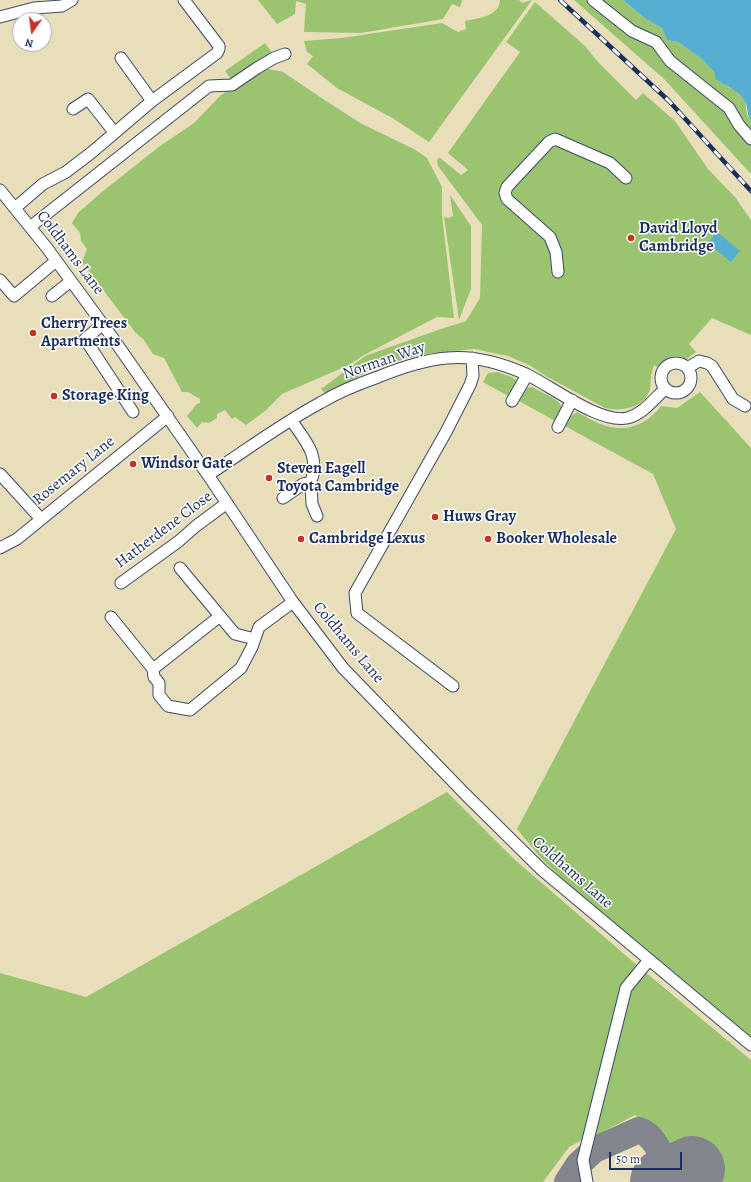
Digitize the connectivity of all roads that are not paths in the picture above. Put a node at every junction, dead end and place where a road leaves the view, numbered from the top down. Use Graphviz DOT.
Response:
graph roads {
  1 [pos="72,0"];
  2 [pos="184,0"];
  3 [pos="593,0"];
  4 [pos="33,4"];
  5 [pos="0,17"];
  6 [pos="286,54"];
  7 [pos="121,58"];
  8 [pos="152,101"];
  9 [pos="73,109"];
  10 [pos="114,132"];
  11 [pos="751,139"];
  12 [pos="626,178"];
  13 [pos="2,198"];
  14 [pos="15,208"];
  15 [pos="30,226"];
  16 [pos="56,261"];
  17 [pos="558,272"];
  18 [pos="0,280"];
  19 [pos="71,281"];
  20 [pos="52,296"];
  21 [pos="103,324"];
  22 [pos="472,358"];
  23 [pos="687,368"];
  24 [pos="527,375"];
  25 [pos="665,389"];
  26 [pos="572,400"];
  27 [pos="512,401"];
  28 [pos="744,406"];
  29 [pos="133,412"];
  30 [pos="168,416"];
  31 [pos="291,420"];
  32 [pos="558,426"];
  33 [pos="0,474"];
  34 [pos="208,475"];
  35 [pos="311,482"];
  36 [pos="283,498"];
  37 [pos="227,503"];
  38 [pos="317,516"];
  39 [pos="41,519"];
  40 [pos="0,548"];
  41 [pos="180,568"];
  42 [pos="121,583"];
  43 [pos="293,602"];
  44 [pos="220,616"];
  45 [pos="111,617"];
  46 [pos="255,639"];
  47 [pos="153,669"];
  48 [pos="453,686"];
  49 [pos="649,960"];
  50 [pos="751,1045"];
  51 [pos="588,1182"];
  1 -- 4 [label="street"];
  2 -- 8 [label="street"];
  3 -- 11 [label="street"];
  4 -- 5 [label="street"];
  6 -- 15 [label="street"];
  7 -- 8 [label="street"];
  8 -- 10 [label="street"];
  9 -- 10 [label="street"];
  10 -- 14 [label="street"];
  12 -- 17 [label="street"];
  13 -- 14 [label="street, Coldhams Lane"];
  14 -- 15 [label="street, Coldhams Lane"];
  15 -- 16 [label="street, Coldhams Lane"];
  16 -- 18 [label="street"];
  16 -- 19 [label="street, Coldhams Lane"];
  19 -- 20 [label="street"];
  19 -- 21 [label="street, Coldhams Lane"];
  21 -- 29 [label="street"];
  21 -- 30 [label="street, Coldhams Lane"];
  22 -- 24 [label="street, Norman Way"];
  22 -- 31 [label="street, Norman Way"];
  22 -- 48 [label="street"];
  23 -- 25 [label="street"];
  23 -- 25 [label="street"];
  23 -- 28 [label="street"];
  24 -- 26 [label="street, Norman Way"];
  24 -- 27 [label="street"];
  25 -- 26 [label="street, Norman Way"];
  26 -- 32 [label="street"];
  30 -- 34 [label="street, Coldhams Lane"];
  30 -- 39 [label="street, Rosemary Lane"];
  31 -- 34 [label="street, Norman Way"];
  31 -- 35 [label="street"];
  33 -- 39 [label="street"];
  34 -- 37 [label="street, Coldhams Lane"];
  35 -- 36 [label="street"];
  35 -- 38 [label="street"];
  37 -- 42 [label="street, Hatherdene Close"];
  37 -- 43 [label="street, Coldhams Lane"];
  39 -- 40 [label="street, Rosemary Lane"];
  41 -- 44 [label="street"];
  43 -- 46 [label="street"];
  43 -- 49 [label="street, Coldhams Lane"];
  44 -- 46 [label="street"];
  44 -- 47 [label="street"];
  45 -- 47 [label="street"];
  46 -- 47 [label="street"];
  49 -- 50 [label="street, Coldhams Lane"];
  49 -- 51 [label="street"];
}
